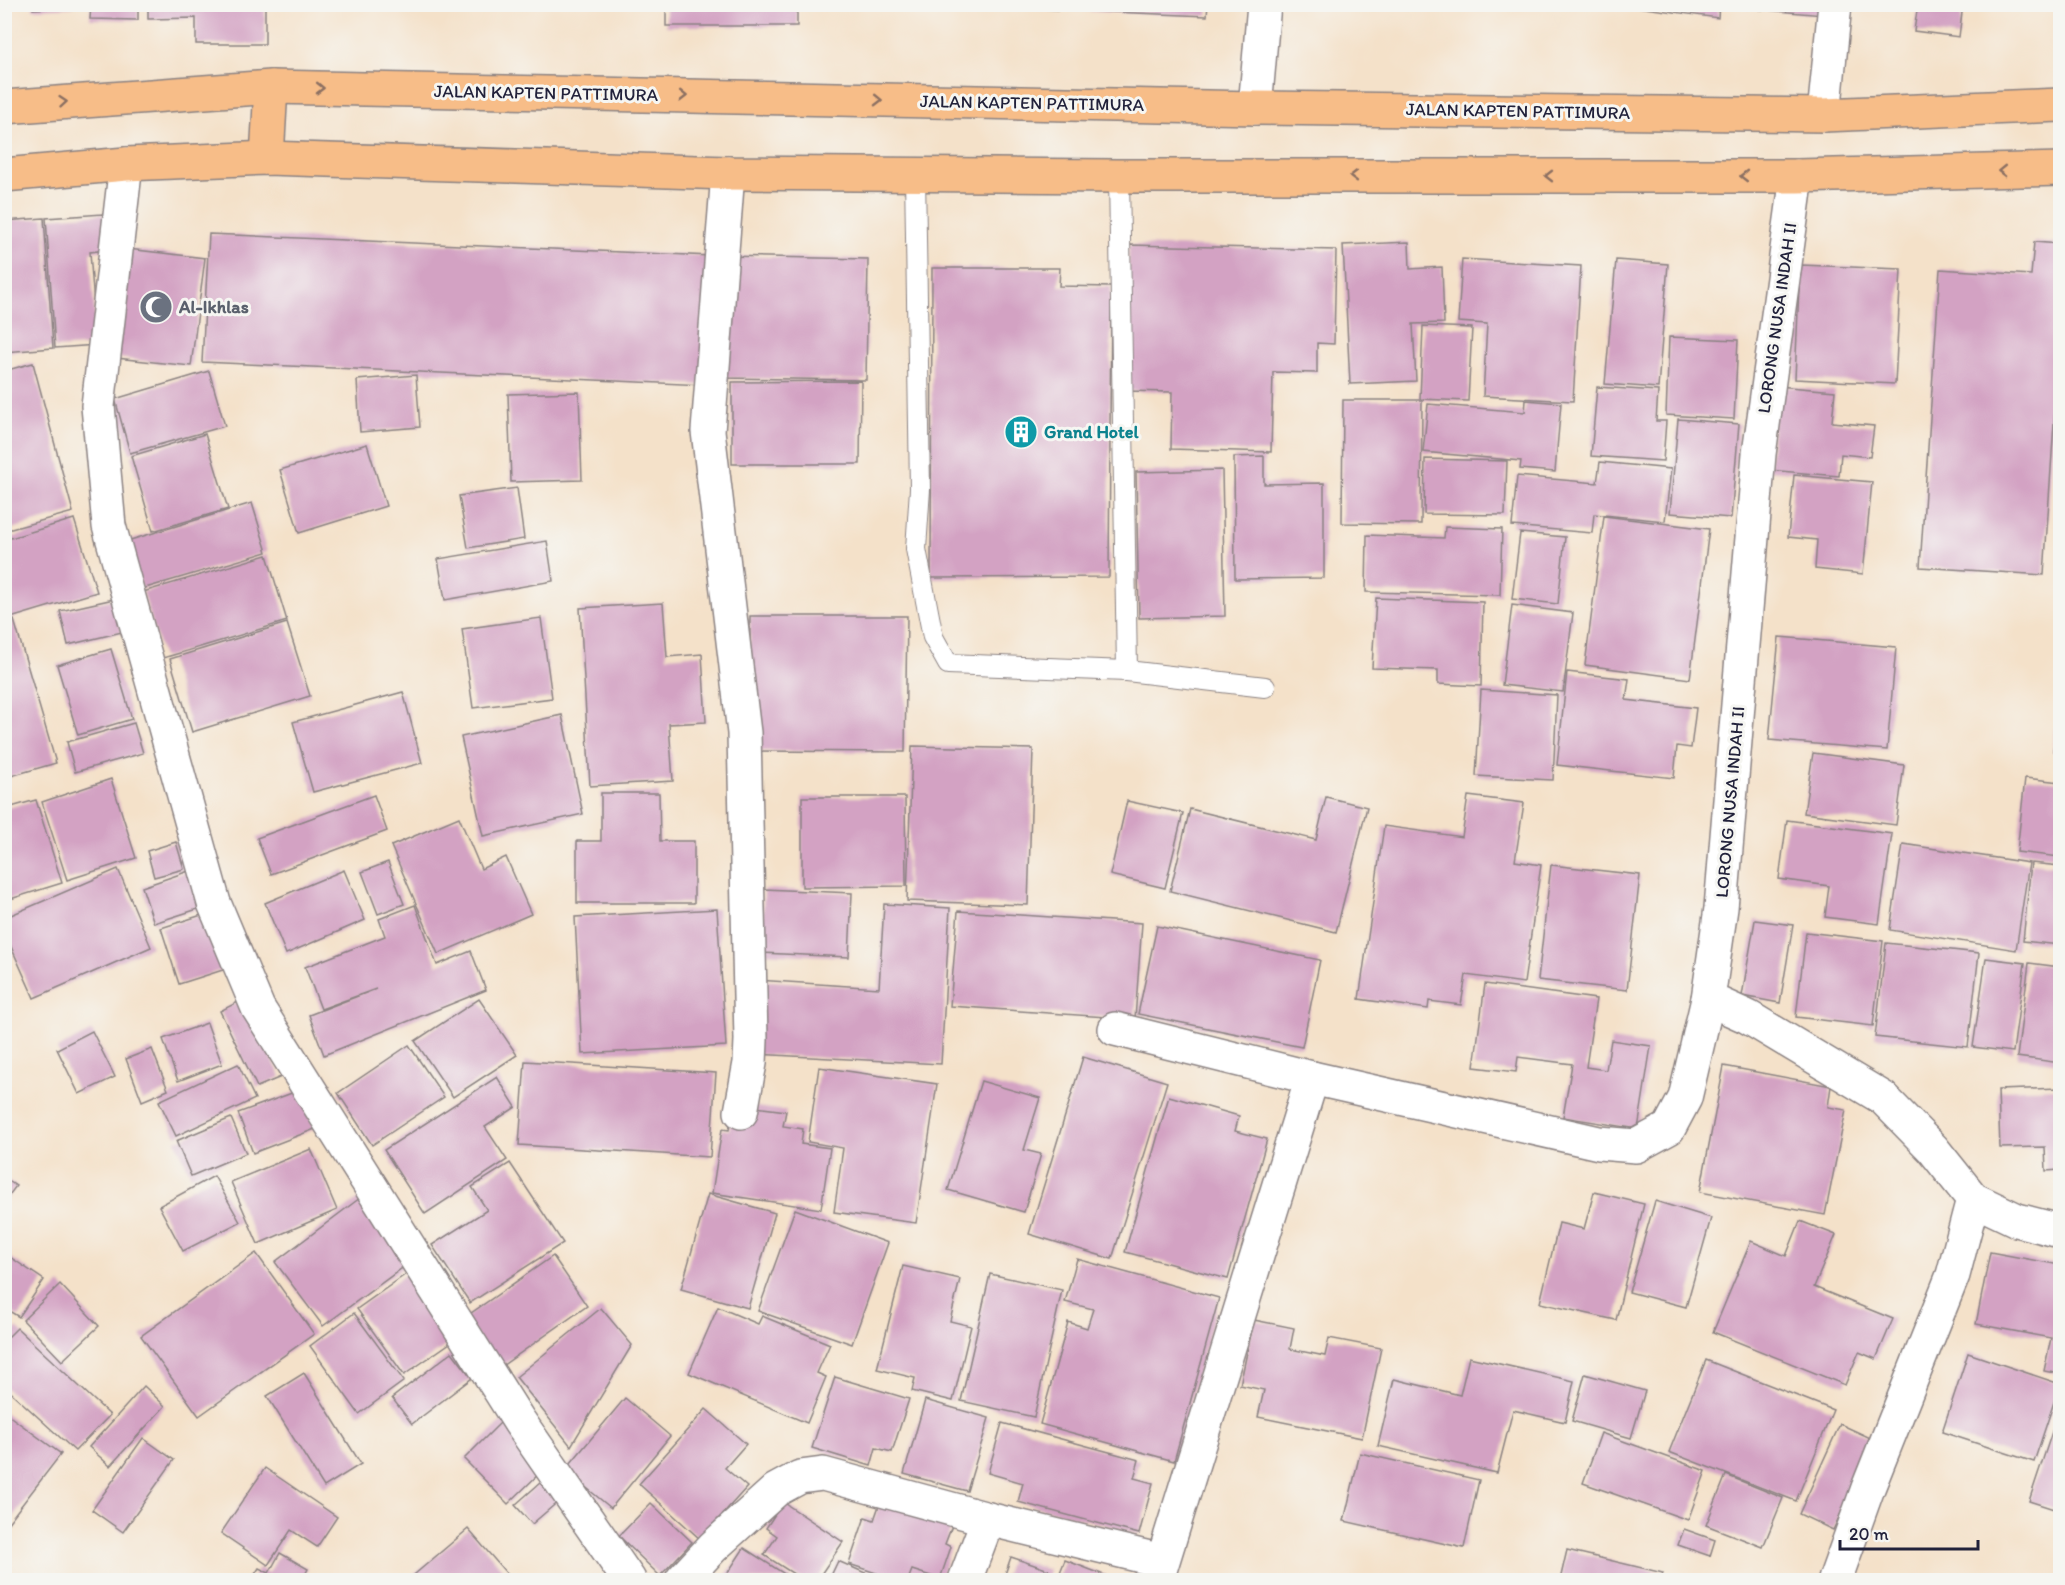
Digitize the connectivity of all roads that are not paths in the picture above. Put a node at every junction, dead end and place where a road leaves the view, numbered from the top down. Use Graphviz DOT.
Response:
graph roads {
  1 [pos="1264,4"];
  2 [pos="1835,4"];
  3 [pos="271,87"];
  4 [pos="2061,105"];
  5 [pos="4,107"];
  6 [pos="1255,108"];
  7 [pos="1824,115"];
  8 [pos="267,158"];
  9 [pos="126,164"];
  10 [pos="2061,170"];
  11 [pos="728,172"];
  12 [pos="915,174"];
  13 [pos="4,175"];
  14 [pos="1119,176"];
  15 [pos="1797,176"];
  16 [pos="1127,671"];
  17 [pos="1265,687"];
  18 [pos="1708,999"];
  19 [pos="1115,1029"];
  20 [pos="1312,1078"];
  21 [pos="741,1112"];
  22 [pos="1973,1199"];
  23 [pos="2061,1230"];
  24 [pos="988,1519"];
  25 [pos="1160,1571"];
  26 [pos="629,1581"];
  27 [pos="682,1581"];
  28 [pos="965,1581"];
  29 [pos="1835,1581"];
  1 -- 6 [label="street"];
  2 -- 7 [label="street"];
  5 -- 3 [label="main road, JALAN KAPTEN PATTIMURA, one-way"];
  3 -- 6 [label="main road, JALAN KAPTEN PATTIMURA, one-way"];
  3 -- 8 [label="main road"];
  4 -- 7 [label="main road, JALAN KAPTEN PATTIMURA"];
  6 -- 7 [label="main road, JALAN KAPTEN PATTIMURA"];
  8 -- 9 [label="main road"];
  8 -- 11 [label="main road"];
  9 -- 13 [label="main road"];
  9 -- 26 [label="street"];
  10 -- 15 [label="main road, one-way"];
  11 -- 12 [label="main road"];
  11 -- 21 [label="street"];
  12 -- 14 [label="main road"];
  12 -- 16 [label="lane"];
  15 -- 14 [label="main road, one-way"];
  14 -- 16 [label="lane"];
  15 -- 18 [label="street, LORONG NUSA INDAH II"];
  16 -- 17 [label="lane"];
  18 -- 20 [label="street, LORONG NUSA INDAH II"];
  18 -- 22 [label="street"];
  19 -- 20 [label="street, LORONG NUSA INDAH II"];
  20 -- 25 [label="street"];
  22 -- 23 [label="street"];
  22 -- 29 [label="street"];
  24 -- 25 [label="street"];
  24 -- 27 [label="street"];
  24 -- 28 [label="street"];
}
